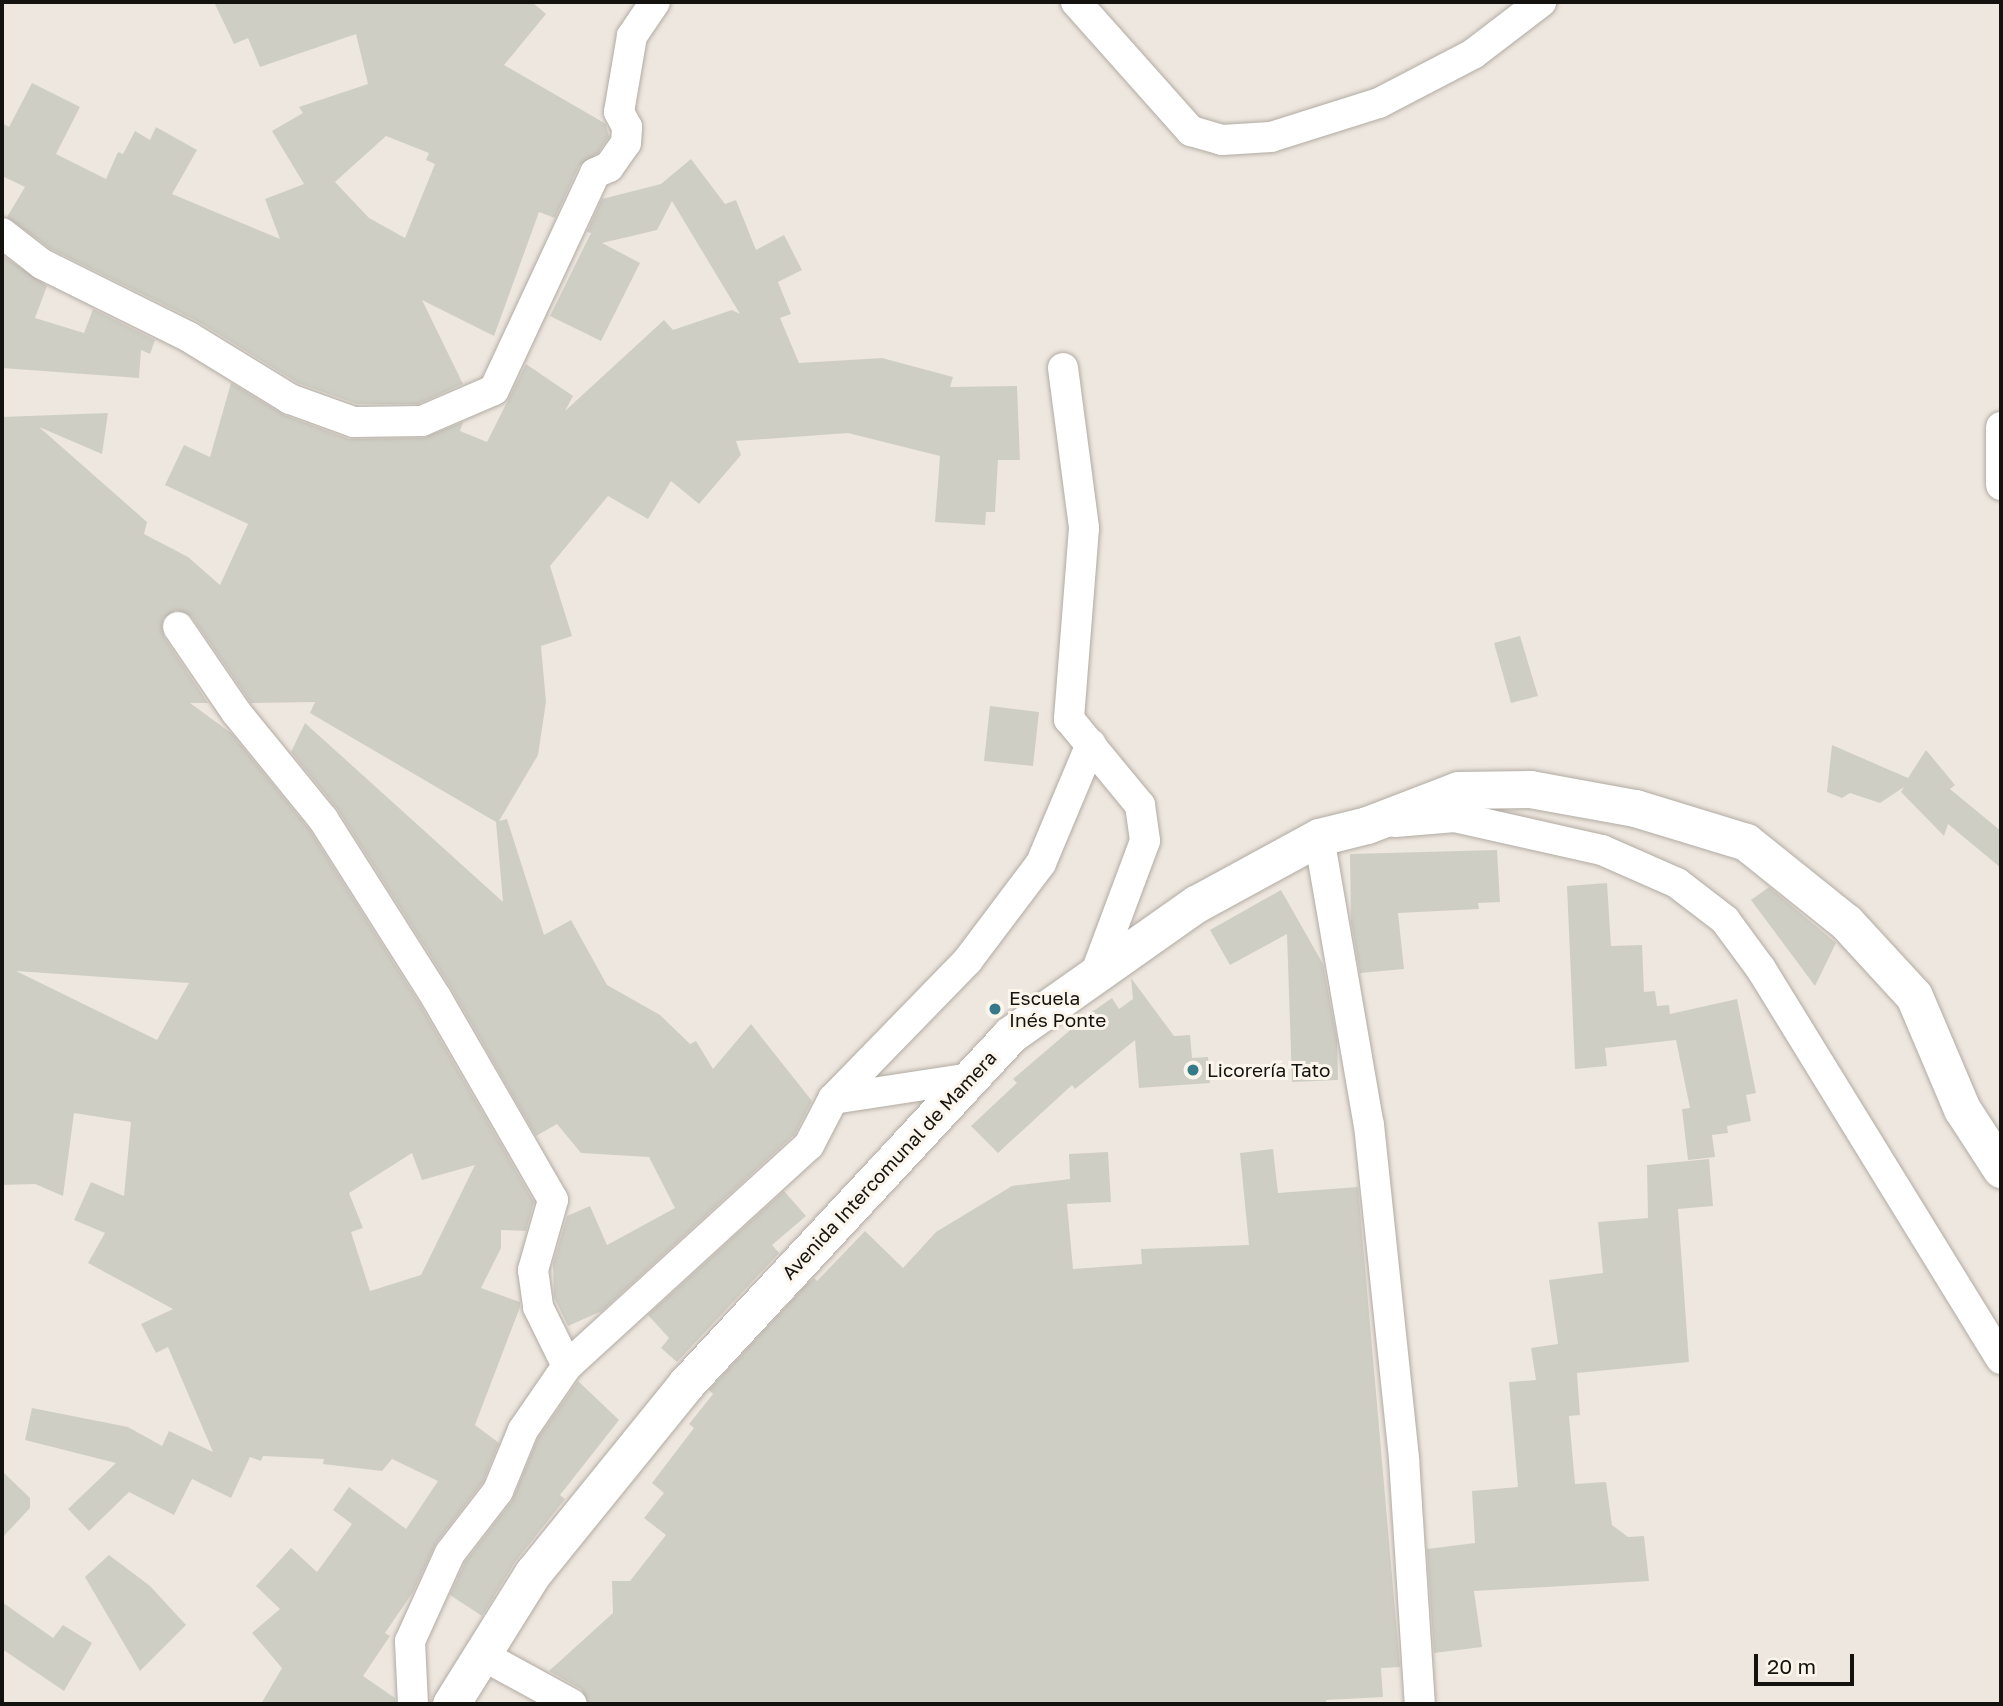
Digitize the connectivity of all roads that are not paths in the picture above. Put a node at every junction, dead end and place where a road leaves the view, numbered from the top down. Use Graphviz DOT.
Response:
graph roads {
  1 [pos="655,2"];
  2 [pos="1076,2"];
  3 [pos="1541,2"];
  4 [pos="2,233"];
  5 [pos="1063,368"];
  6 [pos="2001,427"];
  7 [pos="2001,485"];
  8 [pos="178,627"];
  9 [pos="1091,744"];
  10 [pos="1367,825"];
  11 [pos="1319,837"];
  12 [pos="1096,972"];
  13 [pos="970,1078"];
  14 [pos="833,1099"];
  15 [pos="2001,1169"];
  16 [pos="2001,1359"];
  17 [pos="567,1366"];
  18 [pos="482,1655"];
  19 [pos="413,1704"];
  20 [pos="451,1704"];
  21 [pos="572,1704"];
  22 [pos="1420,1704"];
  1 -- 4 [label="street"];
  2 -- 3 [label="street"];
  5 -- 9 [label="street"];
  6 -- 7 [label="street"];
  8 -- 17 [label="street"];
  9 -- 12 [label="street"];
  9 -- 14 [label="street"];
  10 -- 11 [label="street, Avenida Intercomunal de Mamera"];
  10 -- 15 [label="street, Avenida Intercomunal de Mamera"];
  10 -- 16 [label="street"];
  11 -- 12 [label="street, Avenida Intercomunal de Mamera"];
  11 -- 22 [label="street"];
  12 -- 13 [label="street, Avenida Intercomunal de Mamera"];
  13 -- 14 [label="street"];
  13 -- 18 [label="street, Avenida Intercomunal de Mamera"];
  14 -- 17 [label="street"];
  17 -- 19 [label="street"];
  18 -- 20 [label="street, Avenida Intercomunal de Mamera"];
  18 -- 21 [label="street"];
}
